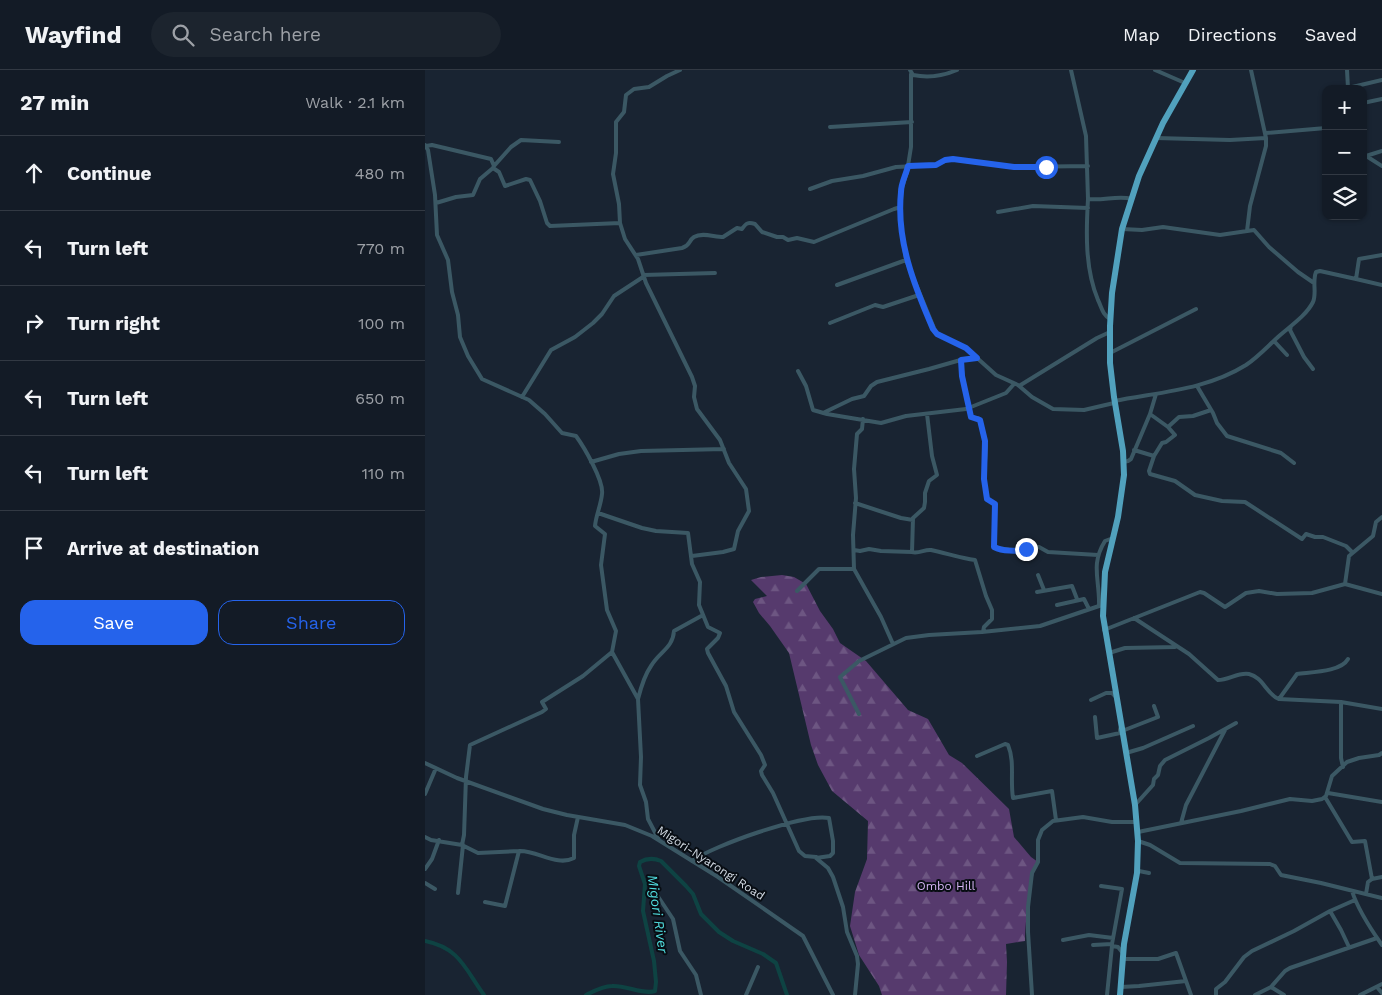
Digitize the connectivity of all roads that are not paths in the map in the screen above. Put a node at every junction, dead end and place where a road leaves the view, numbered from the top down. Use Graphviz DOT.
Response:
graph roads {
  1 [pos="680,70"];
  2 [pos="957,70"];
  3 [pos="1071,70"];
  4 [pos="1155,70"];
  5 [pos="1193,70"];
  6 [pos="1251,70"];
  7 [pos="1347,70"];
  8 [pos="911,72"];
  9 [pos="1382,80"];
  10 [pos="1185,83"];
  11 [pos="1347,85"];
  12 [pos="1360,85"];
  13 [pos="1382,99"];
  14 [pos="1367,103"];
  15 [pos="912,122"];
  16 [pos="830,127"];
  17 [pos="1322,128"];
  18 [pos="1266,133"];
  19 [pos="1156,138"];
  20 [pos="1266,138"];
  21 [pos="559,142"];
  22 [pos="426,145"];
  23 [pos="1382,151"];
  24 [pos="1367,155"];
  25 [pos="1367,156"];
  26 [pos="908,166"];
  27 [pos="1088,166"];
  28 [pos="1382,166"];
  29 [pos="494,167"];
  30 [pos="810,189"];
  31 [pos="1088,199"];
  32 [pos="1131,199"];
  33 [pos="436,203"];
  34 [pos="901,208"];
  35 [pos="1087,208"];
  36 [pos="998,212"];
  37 [pos="619,223"];
  38 [pos="1122,229"];
  39 [pos="1247,231"];
  40 [pos="636,255"];
  41 [pos="1382,255"];
  42 [pos="906,260"];
  43 [pos="715,273"];
  44 [pos="643,276"];
  45 [pos="1355,279"];
  46 [pos="1314,283"];
  47 [pos="837,285"];
  48 [pos="1382,285"];
  49 [pos="919,295"];
  50 [pos="1196,309"];
  51 [pos="1110,319"];
  52 [pos="830,323"];
  53 [pos="1291,326"];
  54 [pos="1110,332"];
  55 [pos="1273,341"];
  56 [pos="1110,354"];
  57 [pos="1287,354"];
  58 [pos="977,358"];
  59 [pos="961,360"];
  60 [pos="1313,369"];
  61 [pos="799,372"];
  62 [pos="1014,384"];
  63 [pos="1019,386"];
  64 [pos="1197,386"];
  65 [pos="1156,394"];
  66 [pos="522,397"];
  67 [pos="1114,402"];
  68 [pos="970,408"];
  69 [pos="1211,410"];
  70 [pos="823,413"];
  71 [pos="927,414"];
  72 [pos="1150,414"];
  73 [pos="863,419"];
  74 [pos="1168,427"];
  75 [pos="724,449"];
  76 [pos="1134,450"];
  77 [pos="1154,456"];
  78 [pos="591,462"];
  79 [pos="1123,462"];
  80 [pos="1294,463"];
  81 [pos="855,503"];
  82 [pos="598,513"];
  83 [pos="1382,517"];
  84 [pos="913,520"];
  85 [pos="1113,538"];
  86 [pos="854,550"];
  87 [pos="911,552"];
  88 [pos="1352,552"];
  89 [pos="691,556"];
  90 [pos="1098,556"];
  91 [pos="854,569"];
  92 [pos="1038,575"];
  93 [pos="1345,584"];
  94 [pos="1044,590"];
  95 [pos="797,591"];
  96 [pos="1037,592"];
  97 [pos="1382,594"];
  98 [pos="1077,599"];
  99 [pos="1085,599"];
  100 [pos="1057,605"];
  101 [pos="1099,606"];
  102 [pos="1089,609"];
  103 [pos="703,615"];
  104 [pos="1134,618"];
  105 [pos="1104,630"];
  106 [pos="983,632"];
  107 [pos="893,644"];
  108 [pos="1177,646"];
  109 [pos="612,652"];
  110 [pos="1109,653"];
  111 [pos="1348,659"];
  112 [pos="1116,697"];
  113 [pos="638,699"];
  114 [pos="1279,699"];
  115 [pos="1091,700"];
  116 [pos="1341,702"];
  117 [pos="1154,706"];
  118 [pos="1382,709"];
  119 [pos="859,714"];
  120 [pos="1095,717"];
  121 [pos="1236,723"];
  122 [pos="1193,726"];
  123 [pos="1226,729"];
  124 [pos="1122,731"];
  125 [pos="1126,753"];
  126 [pos="1382,753"];
  127 [pos="977,756"];
  128 [pos="425,763"];
  129 [pos="1343,767"];
  130 [pos="436,768"];
  131 [pos="467,782"];
  132 [pos="425,794"];
  133 [pos="1327,795"];
  134 [pos="1382,802"];
  135 [pos="1135,804"];
  136 [pos="578,817"];
  137 [pos="1056,820"];
  138 [pos="1137,822"];
  139 [pos="1181,823"];
  140 [pos="788,824"];
  141 [pos="1138,832"];
  142 [pos="425,837"];
  143 [pos="439,840"];
  144 [pos="659,840"];
  145 [pos="1138,841"];
  146 [pos="462,845"];
  147 [pos="519,851"];
  148 [pos="816,857"];
  149 [pos="692,861"];
  150 [pos="425,869"];
  151 [pos="1137,873"];
  152 [pos="1149,873"];
  153 [pos="1382,877"];
  154 [pos="654,878"];
  155 [pos="1372,879"];
  156 [pos="425,882"];
  157 [pos="1101,886"];
  158 [pos="435,889"];
  159 [pos="1122,889"];
  160 [pos="1352,891"];
  161 [pos="1134,892"];
  162 [pos="458,893"];
  163 [pos="1366,894"];
  164 [pos="1382,898"];
  165 [pos="1355,900"];
  166 [pos="485,902"];
  167 [pos="1330,911"];
  168 [pos="1113,938"];
  169 [pos="1377,938"];
  170 [pos="1063,940"];
  171 [pos="1093,944"];
  172 [pos="1112,945"];
  173 [pos="1382,945"];
  174 [pos="1349,947"];
  175 [pos="1123,957"];
  176 [pos="758,967"];
  177 [pos="1186,980"];
  178 [pos="1382,984"];
  179 [pos="1121,987"];
  180 [pos="1271,987"];
  181 [pos="1377,987"];
  182 [pos="1382,993"];
  183 [pos="701,995"];
  184 [pos="745,995"];
  185 [pos="833,995"];
  186 [pos="855,995"];
  187 [pos="1032,995"];
  188 [pos="1107,995"];
  189 [pos="1120,995"];
  190 [pos="1191,995"];
  191 [pos="1216,995"];
  192 [pos="1255,995"];
  193 [pos="1284,995"];
  194 [pos="1360,995"];
  1 -- 37 [label="street"];
  2 -- 8 [label="street"];
  3 -- 27 [label="street"];
  4 -- 10 [label="street"];
  5 -- 10 [label="highway"];
  6 -- 18 [label="street"];
  7 -- 11 [label="street"];
  8 -- 15 [label="street"];
  9 -- 12 [label="street"];
  10 -- 19 [label="highway"];
  13 -- 14 [label="street"];
  15 -- 16 [label="street"];
  15 -- 26 [label="street"];
  17 -- 18 [label="street"];
  18 -- 20 [label="street"];
  19 -- 20 [label="street"];
  19 -- 32 [label="highway"];
  20 -- 39 [label="street"];
  21 -- 29 [label="street"];
  22 -- 29 [label="street"];
  22 -- 33 [label="street"];
  23 -- 24 [label="street"];
  25 -- 28 [label="street"];
  26 -- 27 [label="street"];
  26 -- 30 [label="street"];
  26 -- 34 [label="street"];
  27 -- 31 [label="street"];
  29 -- 33 [label="street"];
  29 -- 37 [label="street"];
  31 -- 32 [label="street"];
  31 -- 35 [label="street"];
  32 -- 38 [label="highway"];
  33 -- 66 [label="street"];
  34 -- 40 [label="street"];
  34 -- 42 [label="street"];
  35 -- 36 [label="street"];
  35 -- 51 [label="street"];
  37 -- 40 [label="street"];
  38 -- 39 [label="street"];
  38 -- 51 [label="highway"];
  39 -- 46 [label="street"];
  40 -- 44 [label="street"];
  41 -- 45 [label="street"];
  42 -- 47 [label="street"];
  42 -- 49 [label="street"];
  43 -- 44 [label="street"];
  44 -- 66 [label="street"];
  44 -- 75 [label="street"];
  45 -- 46 [label="street"];
  45 -- 48 [label="street"];
  46 -- 53 [label="street"];
  49 -- 52 [label="street"];
  49 -- 58 [label="street"];
  50 -- 56 [label="street"];
  51 -- 54 [label="highway"];
  53 -- 55 [label="street"];
  53 -- 60 [label="street"];
  54 -- 56 [label="highway"];
  54 -- 63 [label="street"];
  55 -- 57 [label="street"];
  55 -- 64 [label="street"];
  56 -- 67 [label="highway"];
  58 -- 59 [label="street"];
  58 -- 62 [label="street"];
  59 -- 68 [label="street"];
  59 -- 70 [label="street"];
  61 -- 70 [label="street"];
  62 -- 63 [label="street"];
  62 -- 68 [label="street"];
  63 -- 67 [label="street"];
  64 -- 65 [label="street"];
  64 -- 69 [label="street"];
  65 -- 67 [label="street"];
  65 -- 72 [label="street"];
  66 -- 78 [label="street"];
  67 -- 79 [label="highway"];
  68 -- 71 [label="street"];
  68 -- 90 [label="street"];
  69 -- 74 [label="street"];
  69 -- 80 [label="street"];
  70 -- 73 [label="street"];
  71 -- 73 [label="street"];
  71 -- 84 [label="street"];
  72 -- 74 [label="street"];
  72 -- 76 [label="street"];
  73 -- 81 [label="street"];
  74 -- 77 [label="street"];
  75 -- 78 [label="street"];
  75 -- 89 [label="street"];
  76 -- 77 [label="street"];
  76 -- 79 [label="street"];
  77 -- 88 [label="street"];
  78 -- 82 [label="street"];
  79 -- 85 [label="highway"];
  81 -- 84 [label="street"];
  81 -- 86 [label="street"];
  82 -- 89 [label="street"];
  82 -- 109 [label="street"];
  83 -- 88 [label="street"];
  84 -- 87 [label="street"];
  85 -- 90 [label="street"];
  85 -- 101 [label="highway"];
  86 -- 87 [label="street"];
  86 -- 91 [label="street"];
  87 -- 106 [label="street"];
  88 -- 93 [label="street"];
  89 -- 103 [label="street"];
  90 -- 101 [label="street"];
  91 -- 95 [label="street"];
  91 -- 107 [label="street"];
  92 -- 94 [label="street"];
  93 -- 97 [label="street"];
  93 -- 104 [label="street"];
  94 -- 96 [label="street"];
  94 -- 98 [label="street"];
  98 -- 99 [label="street"];
  98 -- 100 [label="street"];
  99 -- 101 [label="street"];
  99 -- 102 [label="street"];
  101 -- 102 [label="street"];
  101 -- 105 [label="highway"];
  102 -- 106 [label="street"];
  103 -- 113 [label="street"];
  103 -- 140 [label="street"];
  104 -- 105 [label="street"];
  104 -- 108 [label="street"];
  105 -- 110 [label="highway"];
  106 -- 107 [label="street"];
  107 -- 119 [label="street"];
  108 -- 110 [label="street"];
  108 -- 114 [label="street"];
  109 -- 113 [label="street"];
  109 -- 131 [label="street"];
  110 -- 112 [label="highway"];
  111 -- 114 [label="street"];
  112 -- 115 [label="street"];
  112 -- 120 [label="street"];
  112 -- 124 [label="highway"];
  113 -- 144 [label="street"];
  114 -- 116 [label="street"];
  116 -- 118 [label="street"];
  116 -- 129 [label="street"];
  117 -- 124 [label="street"];
  121 -- 123 [label="street"];
  122 -- 125 [label="street"];
  123 -- 135 [label="street"];
  123 -- 139 [label="street"];
  124 -- 125 [label="highway"];
  125 -- 135 [label="highway"];
  126 -- 129 [label="street"];
  127 -- 137 [label="street"];
  128 -- 130 [label="street, Migori-Nyarongi Road"];
  129 -- 133 [label="street"];
  130 -- 131 [label="street, Migori-Nyarongi Road"];
  130 -- 132 [label="street"];
  131 -- 136 [label="street, Migori-Nyarongi Road"];
  131 -- 146 [label="street"];
  133 -- 134 [label="street"];
  133 -- 139 [label="street"];
  133 -- 155 [label="street"];
  135 -- 138 [label="highway"];
  136 -- 144 [label="street, Migori-Nyarongi Road"];
  136 -- 147 [label="street"];
  137 -- 138 [label="street"];
  137 -- 187 [label="street"];
  138 -- 141 [label="highway"];
  139 -- 141 [label="street"];
  140 -- 148 [label="street"];
  140 -- 148 [label="street"];
  140 -- 149 [label="street"];
  141 -- 145 [label="highway"];
  142 -- 143 [label="street"];
  143 -- 146 [label="street"];
  143 -- 150 [label="street"];
  144 -- 149 [label="street, Migori-Nyarongi Road"];
  145 -- 151 [label="highway"];
  145 -- 160 [label="street"];
  146 -- 147 [label="street"];
  146 -- 162 [label="street"];
  147 -- 166 [label="street"];
  148 -- 186 [label="street"];
  149 -- 185 [label="street, Migori-Nyarongi Road"];
  151 -- 152 [label="street"];
  151 -- 161 [label="highway"];
  153 -- 155 [label="street"];
  154 -- 183 [label="street"];
  155 -- 163 [label="street"];
  156 -- 158 [label="street"];
  157 -- 159 [label="street"];
  159 -- 161 [label="street"];
  159 -- 168 [label="street"];
  160 -- 163 [label="street"];
  160 -- 165 [label="street"];
  161 -- 175 [label="highway"];
  163 -- 164 [label="street"];
  165 -- 167 [label="street"];
  165 -- 169 [label="street"];
  167 -- 174 [label="street"];
  167 -- 191 [label="street"];
  168 -- 170 [label="street"];
  168 -- 172 [label="street"];
  169 -- 173 [label="street"];
  169 -- 174 [label="street"];
  171 -- 172 [label="street"];
  172 -- 175 [label="street"];
  172 -- 188 [label="street"];
  174 -- 180 [label="street"];
  175 -- 177 [label="street"];
  175 -- 179 [label="highway"];
  176 -- 184 [label="street"];
  177 -- 179 [label="street"];
  177 -- 190 [label="street"];
  178 -- 181 [label="street"];
  179 -- 189 [label="highway"];
  180 -- 192 [label="street"];
  180 -- 193 [label="street"];
  181 -- 182 [label="street"];
  181 -- 194 [label="street"];
}
